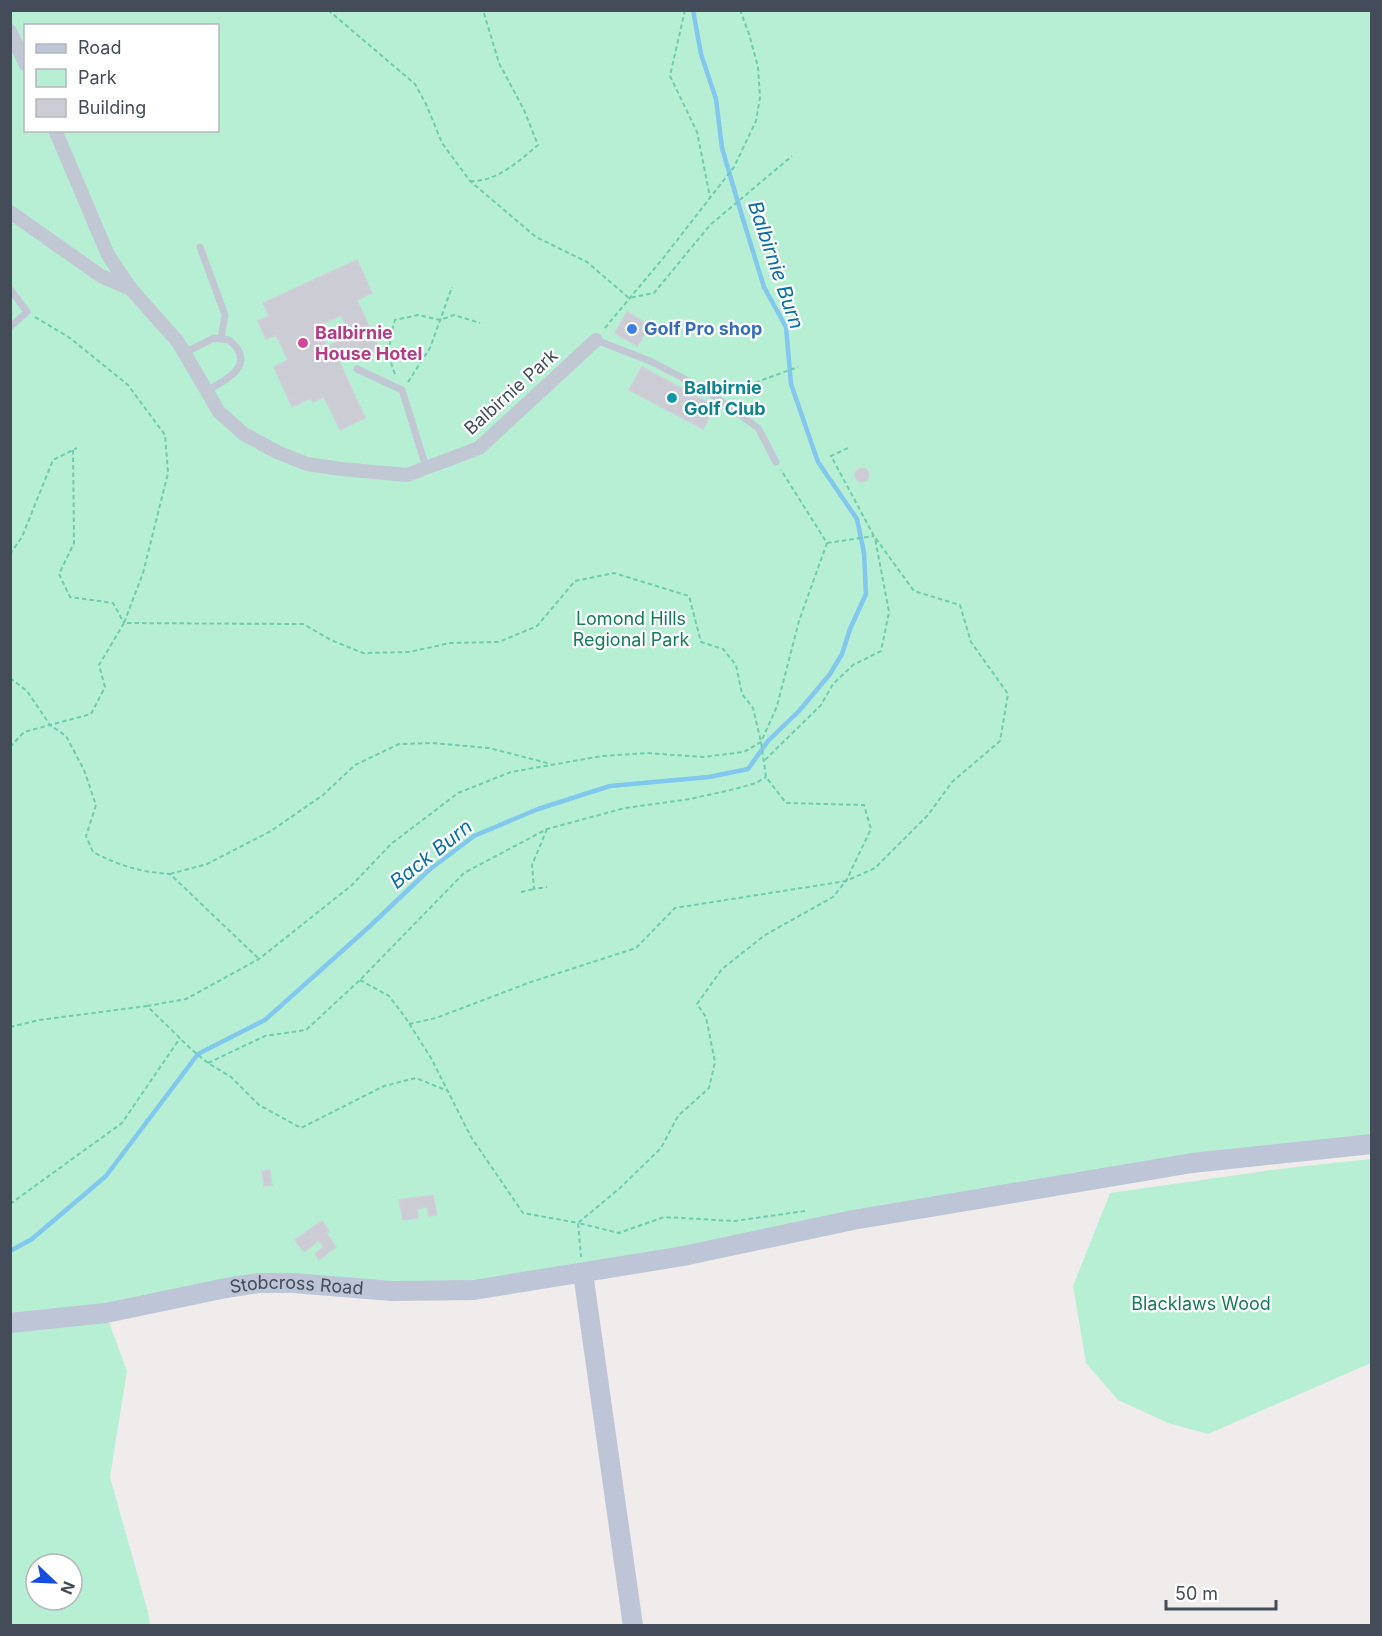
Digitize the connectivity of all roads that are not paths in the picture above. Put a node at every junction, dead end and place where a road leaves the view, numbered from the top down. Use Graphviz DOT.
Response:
graph roads {
  1 [pos="10,31"];
  2 [pos="24,61"];
  3 [pos="56,132"];
  4 [pos="10,212"];
  5 [pos="200,248"];
  6 [pos="10,289"];
  7 [pos="131,289"];
  8 [pos="10,327"];
  9 [pos="221,338"];
  10 [pos="596,340"];
  11 [pos="184,354"];
  12 [pos="357,369"];
  13 [pos="206,391"];
  14 [pos="776,462"];
  15 [pos="426,467"];
  16 [pos="1371,1144"];
  17 [pos="583,1274"];
  18 [pos="10,1323"];
  19 [pos="633,1626"];
  1 -- 2 [label="street"];
  3 -- 7 [label="street, Balbirnie Park"];
  4 -- 7 [label="street, Balbirnie Park"];
  5 -- 9 [label="lane"];
  6 -- 8 [label="lane"];
  7 -- 11 [label="street, Balbirnie Park"];
  9 -- 11 [label="lane"];
  9 -- 13 [label="lane"];
  10 -- 14 [label="lane"];
  10 -- 15 [label="street, Balbirnie Park"];
  11 -- 13 [label="street, Balbirnie Park"];
  12 -- 15 [label="lane"];
  13 -- 15 [label="street, Balbirnie Park"];
  16 -- 17 [label="street, Stobcross Road"];
  17 -- 18 [label="street, Stobcross Road"];
  17 -- 19 [label="street"];
}
